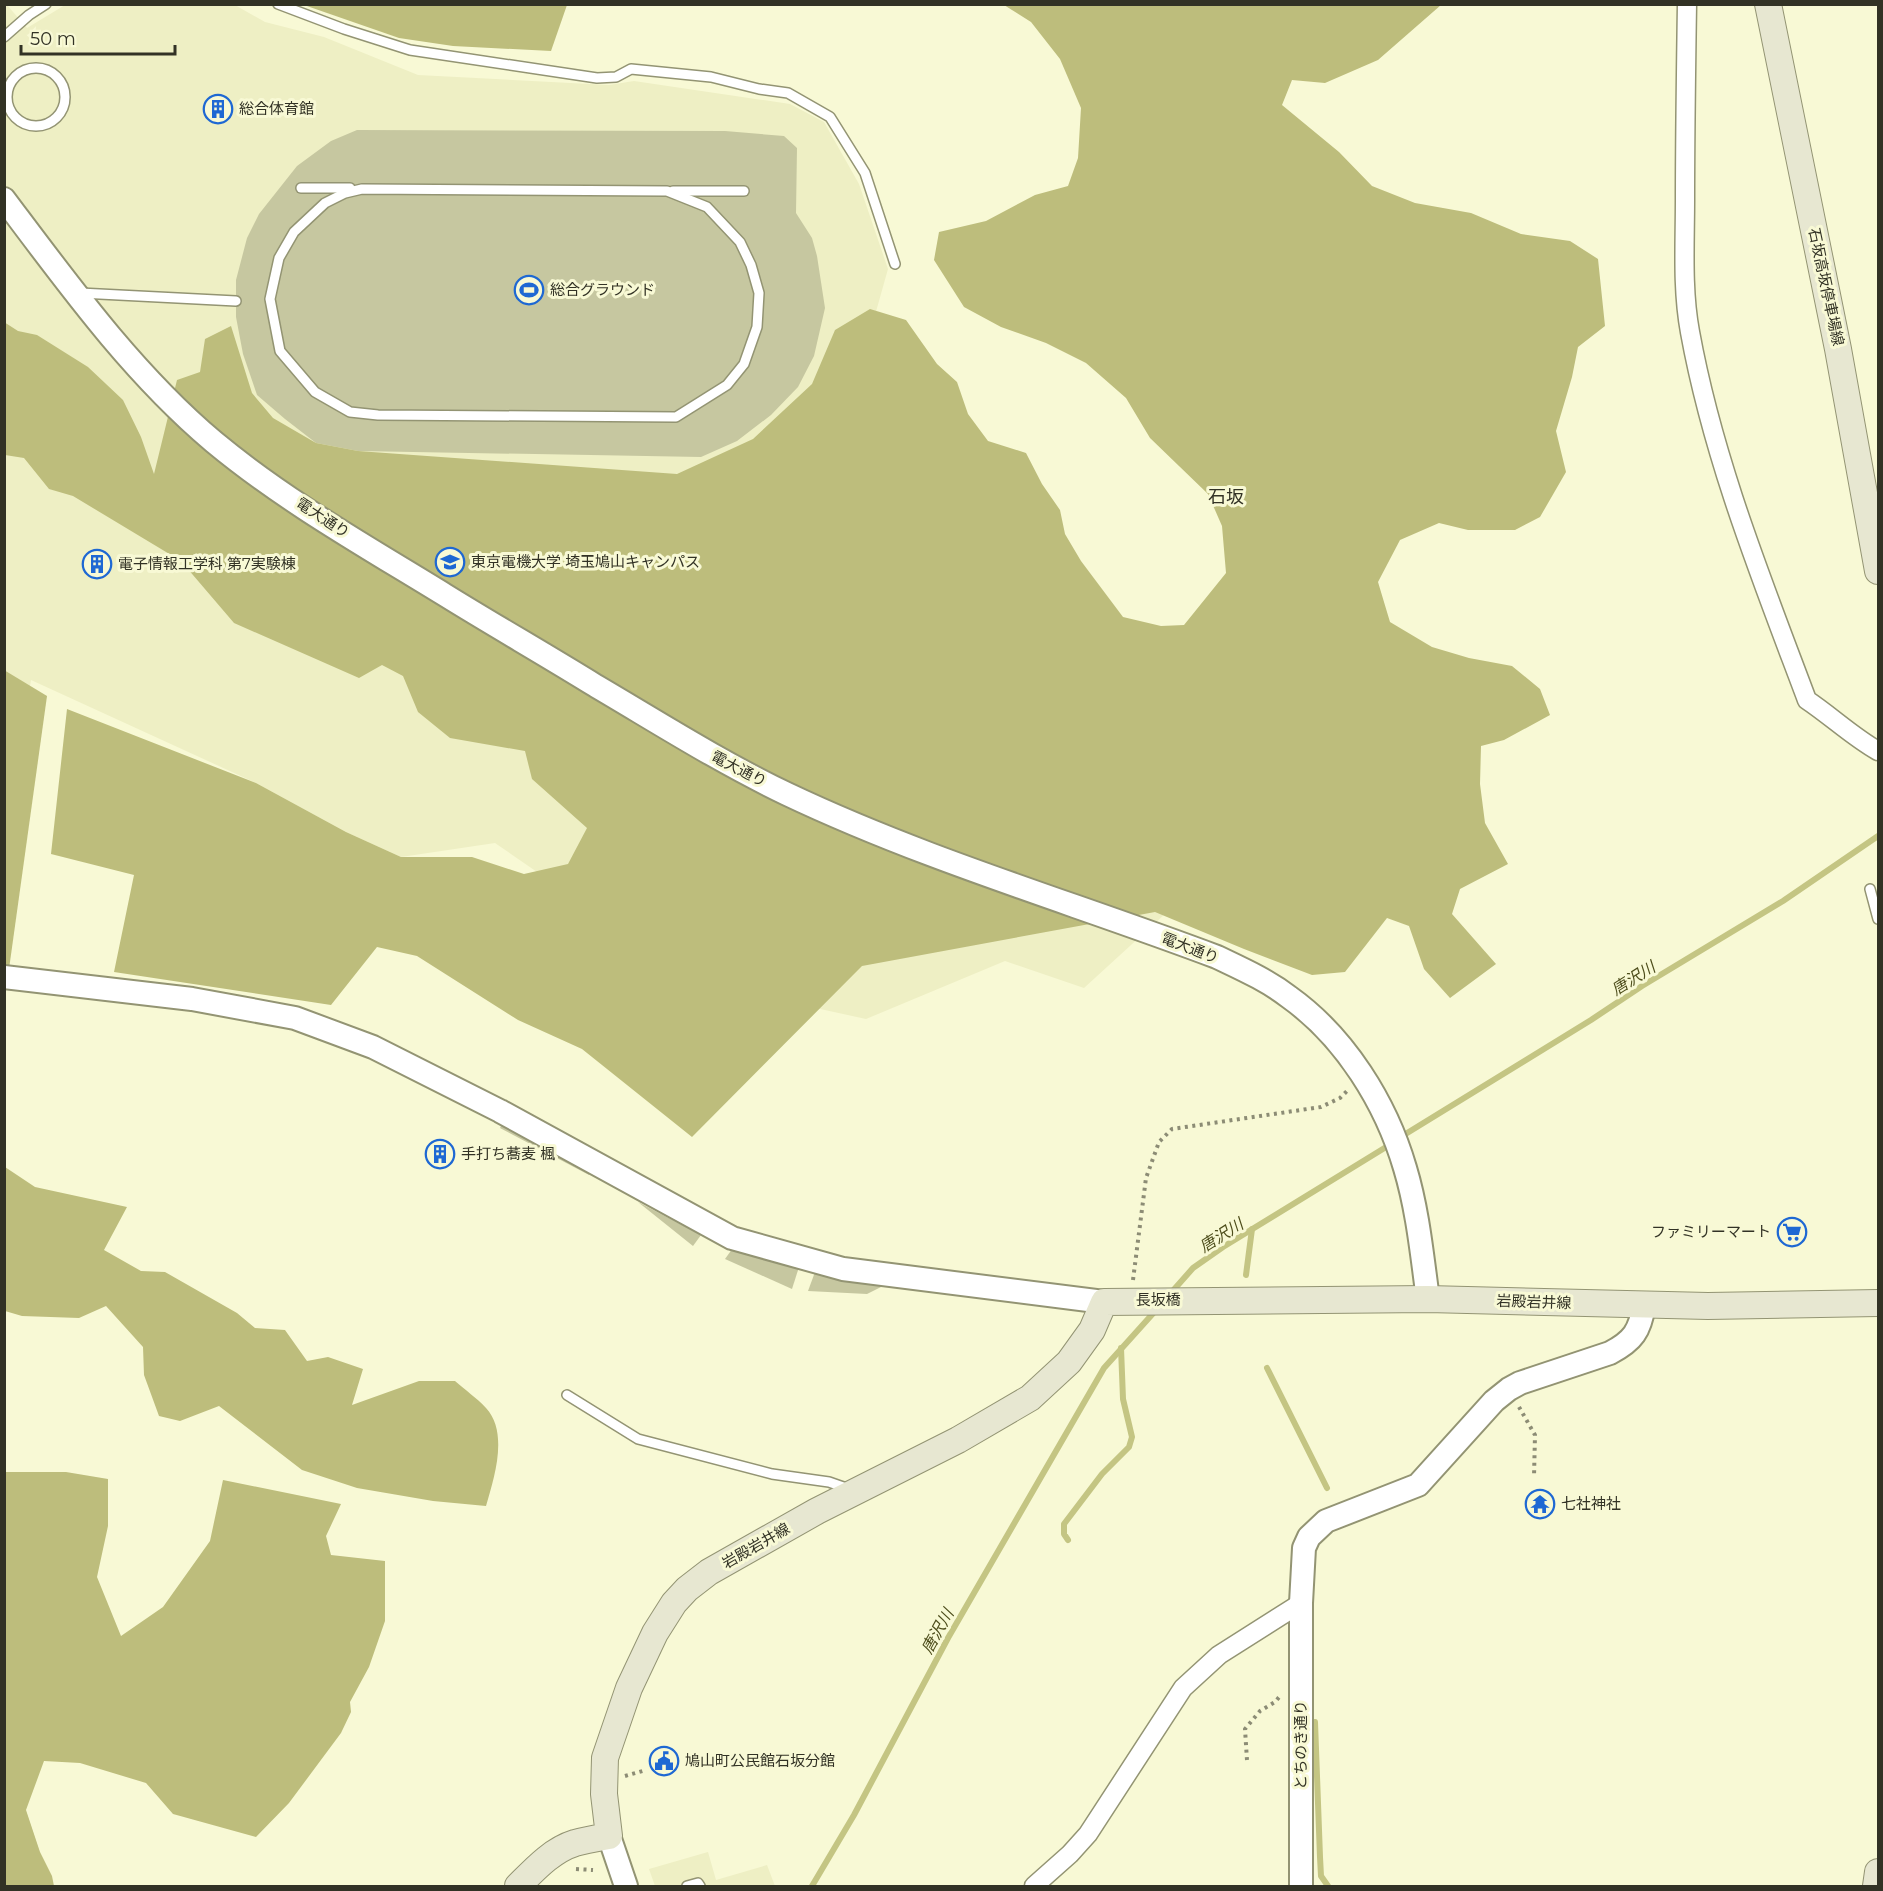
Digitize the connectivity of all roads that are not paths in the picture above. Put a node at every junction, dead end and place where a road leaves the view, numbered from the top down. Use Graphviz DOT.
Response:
graph roads {
  1 [pos="46,4"];
  2 [pos="278,4"];
  3 [pos="1687,4"];
  4 [pos="1768,4"];
  5 [pos="4,37"];
  6 [pos="14,116"];
  7 [pos="4,123"];
  8 [pos="302,188"];
  9 [pos="362,189"];
  10 [pos="667,191"];
  11 [pos="744,191"];
  12 [pos="4,199"];
  13 [pos="895,264"];
  14 [pos="74,293"];
  15 [pos="236,301"];
  16 [pos="1878,571"];
  17 [pos="1878,751"];
  18 [pos="1870,889"];
  19 [pos="1878,919"];
  20 [pos="4,977"];
  21 [pos="1428,1299"];
  22 [pos="1189,1300"];
  23 [pos="1116,1301"];
  24 [pos="1878,1303"];
  25 [pos="1644,1305"];
  26 [pos="567,1395"];
  27 [pos="857,1491"];
  28 [pos="1301,1603"];
  29 [pos="609,1836"];
  30 [pos="1878,1872"];
  31 [pos="518,1887"];
  32 [pos="626,1887"];
  33 [pos="687,1887"];
  34 [pos="700,1887"];
  35 [pos="1034,1887"];
  36 [pos="1301,1887"];
  37 [pos="1876,1887"];
  1 -- 5 [label="lane"];
  2 -- 13 [label="lane"];
  3 -- 17 [label="street"];
  4 -- 16 [label="main road, 石坂高坂停車場線"];
  6 -- 6 [label="lane"];
  6 -- 7 [label="lane"];
  8 -- 9 [label="lane"];
  9 -- 10 [label="lane"];
  9 -- 10 [label="lane"];
  10 -- 11 [label="lane"];
  12 -- 14 [label="street, 電大通り"];
  14 -- 15 [label="lane"];
  14 -- 21 [label="street, 電大通り"];
  18 -- 19 [label="lane"];
  20 -- 23 [label="street"];
  21 -- 22 [label="main road, 岩殿岩井線"];
  21 -- 25 [label="main road, 岩殿岩井線"];
  22 -- 23 [label="main road, 長坂橋"];
  23 -- 27 [label="main road, 岩殿岩井線"];
  24 -- 25 [label="main road, 岩殿岩井線"];
  25 -- 28 [label="street, とちのき通り"];
  26 -- 27 [label="lane"];
  27 -- 29 [label="main road, 岩殿岩井線"];
  28 -- 35 [label="street"];
  28 -- 36 [label="street, とちのき通り"];
  29 -- 31 [label="main road"];
  29 -- 32 [label="street"];
  30 -- 37 [label="main road"];
  33 -- 34 [label="lane"];
}
